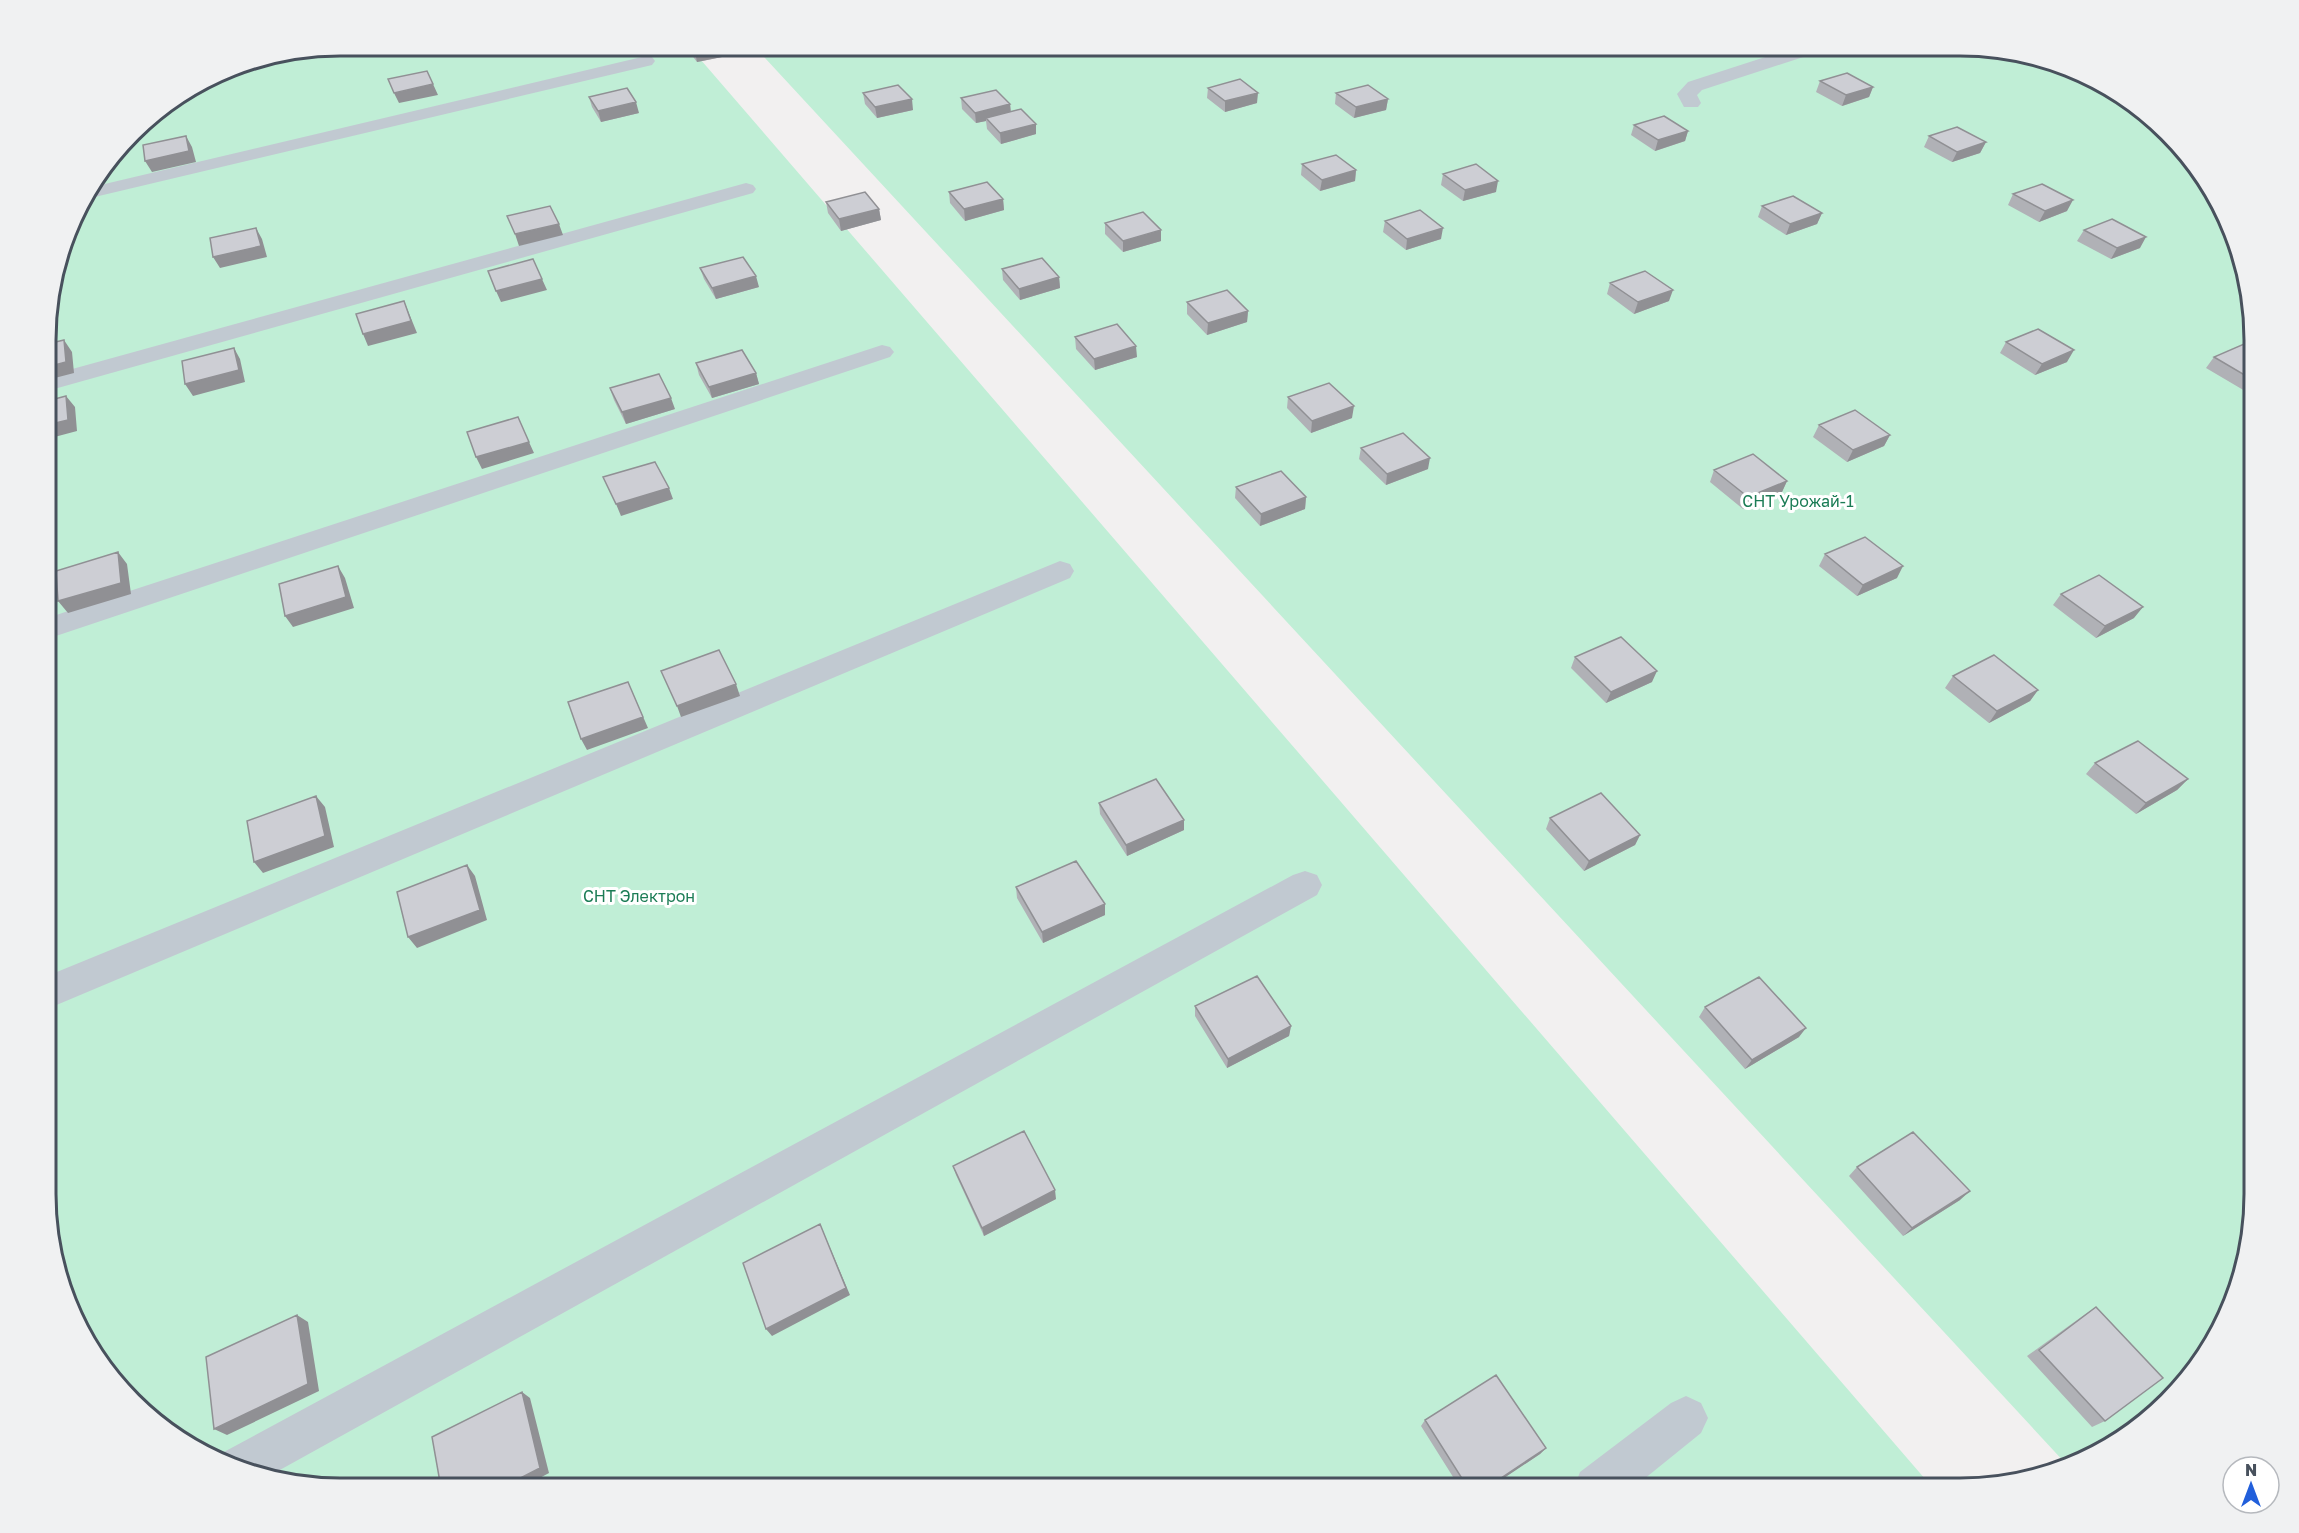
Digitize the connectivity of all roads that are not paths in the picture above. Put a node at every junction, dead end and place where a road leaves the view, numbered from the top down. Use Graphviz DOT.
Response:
graph roads {
  1 [pos="1787,56"];
  2 [pos="646,61"];
  3 [pos="1691,103"];
  4 [pos="746,189"];
  5 [pos="97,192"];
  6 [pos="882,352"];
  7 [pos="56,382"];
  8 [pos="1060,571"];
  9 [pos="56,626"];
  10 [pos="1305,885"];
  11 [pos="56,990"];
  12 [pos="1686,1418"];
  13 [pos="249,1462"];
  14 [pos="1609,1478"];
  1 -- 3 [label="street"];
  2 -- 5 [label="lane"];
  4 -- 7 [label="lane"];
  6 -- 9 [label="lane"];
  8 -- 11 [label="lane"];
  10 -- 13 [label="lane"];
  12 -- 14 [label="lane"];
}
